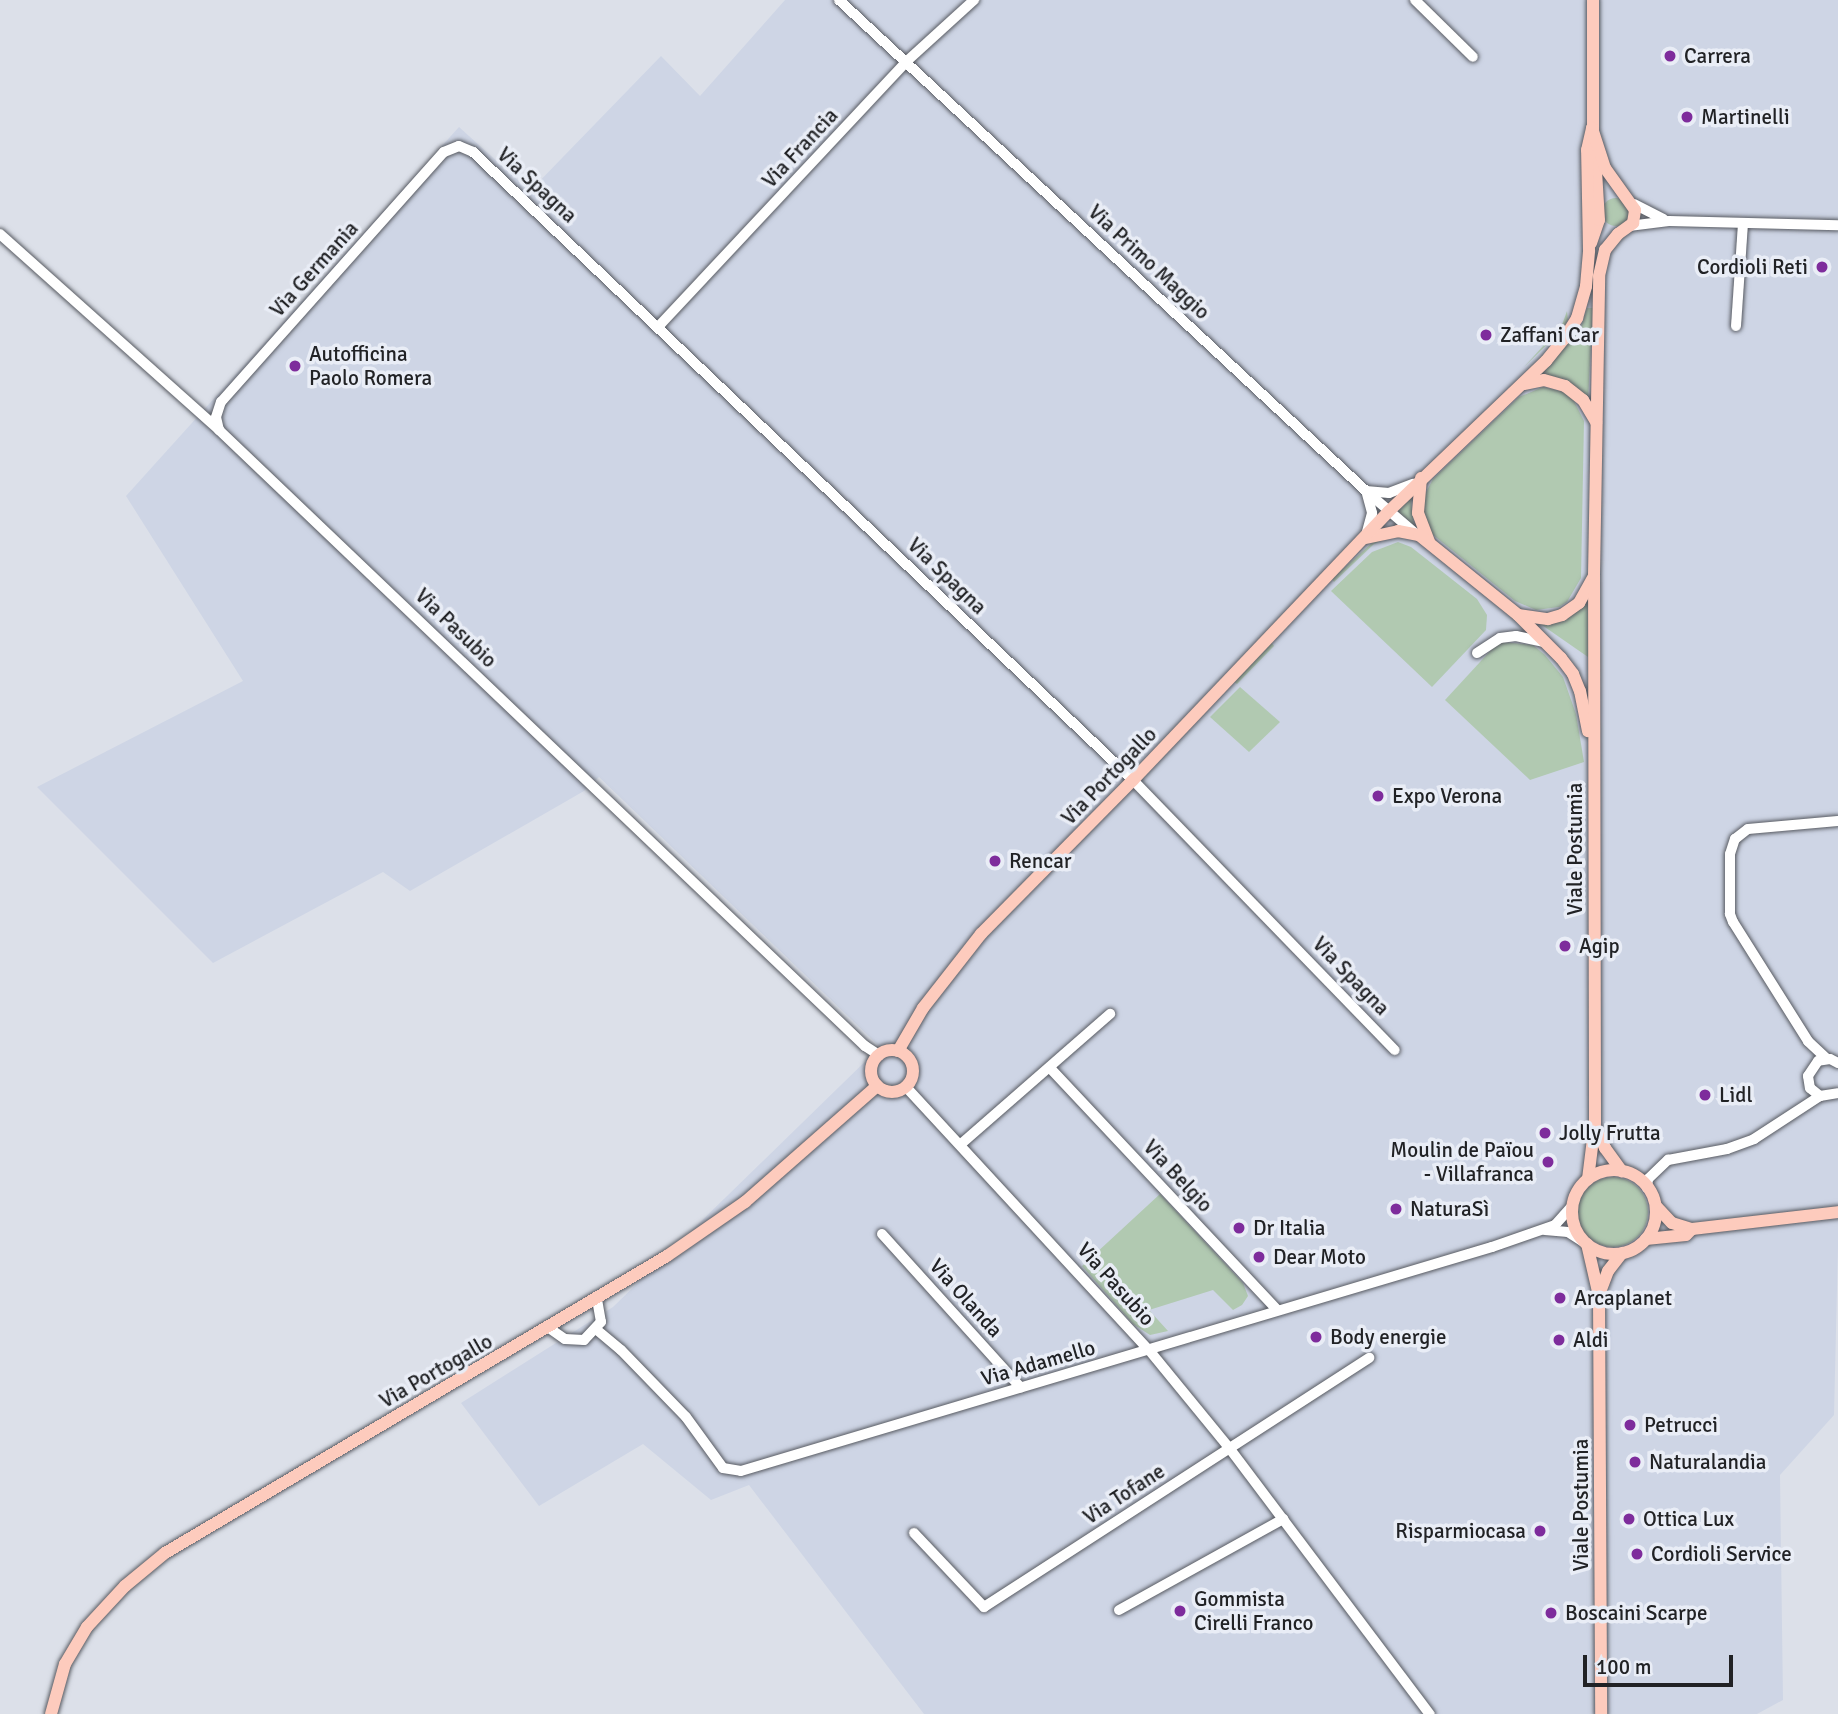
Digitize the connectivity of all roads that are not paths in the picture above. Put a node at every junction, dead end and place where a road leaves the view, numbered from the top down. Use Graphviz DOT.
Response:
graph roads {
  1 [pos="839,0"];
  2 [pos="974,0"];
  3 [pos="1415,0"];
  4 [pos="1593,0"];
  5 [pos="1473,57"];
  6 [pos="907,61"];
  7 [pos="1592,128"];
  8 [pos="459,146"];
  9 [pos="1629,200"];
  10 [pos="1599,204"];
  11 [pos="1599,220"];
  12 [pos="1670,221"];
  13 [pos="1743,223"];
  14 [pos="1838,225"];
  15 [pos="1625,229"];
  16 [pos="0,234"];
  17 [pos="1589,250"];
  18 [pos="1737,326"];
  19 [pos="658,327"];
  20 [pos="1519,386"];
  21 [pos="1597,425"];
  22 [pos="219,430"];
  23 [pos="1422,478"];
  24 [pos="1366,492"];
  25 [pos="1388,512"];
  26 [pos="1419,536"];
  27 [pos="1362,539"];
  28 [pos="1430,544"];
  29 [pos="1594,575"];
  30 [pos="1518,615"];
  31 [pos="1548,643"];
  32 [pos="1477,653"];
  33 [pos="1594,766"];
  34 [pos="1133,780"];
  35 [pos="1838,821"];
  36 [pos="1110,1014"];
  37 [pos="1808,1041"];
  38 [pos="1395,1050"];
  39 [pos="898,1051"];
  40 [pos="879,1055"];
  41 [pos="1833,1061"];
  42 [pos="1811,1067"];
  43 [pos="1050,1068"];
  44 [pos="877,1086"];
  45 [pos="906,1087"];
  46 [pos="1810,1088"];
  47 [pos="1838,1093"];
  48 [pos="1820,1096"];
  49 [pos="1796,1110"];
  50 [pos="1595,1123"];
  51 [pos="961,1144"];
  52 [pos="1622,1171"];
  53 [pos="1588,1179"];
  54 [pos="1647,1188"];
  55 [pos="1573,1206"];
  56 [pos="1655,1206"];
  57 [pos="1838,1212"];
  58 [pos="1692,1229"];
  59 [pos="1542,1230"];
  60 [pos="882,1234"];
  61 [pos="1646,1239"];
  62 [pos="1586,1243"];
  63 [pos="1622,1253"];
  64 [pos="1599,1296"];
  65 [pos="597,1300"];
  66 [pos="1277,1310"];
  67 [pos="549,1328"];
  68 [pos="597,1330"];
  69 [pos="1149,1350"];
  70 [pos="1369,1358"];
  71 [pos="1021,1388"];
  72 [pos="1230,1449"];
  73 [pos="1283,1519"];
  74 [pos="914,1534"];
  75 [pos="1119,1610"];
  76 [pos="50,1711"];
  77 [pos="1430,1714"];
  78 [pos="1601,1714"];
  1 -- 6 [label="street, Via Primo Maggio"];
  2 -- 6 [label="street, Via Francia"];
  3 -- 5 [label="street"];
  4 -- 7 [label="main road"];
  6 -- 19 [label="street, Via Francia"];
  6 -- 24 [label="street, Via Primo Maggio"];
  7 -- 9 [label="main road"];
  7 -- 10 [label="main road"];
  7 -- 17 [label="main road"];
  8 -- 19 [label="street, Via Spagna"];
  8 -- 22 [label="street, Via Germania"];
  9 -- 10 [label="main road"];
  9 -- 12 [label="street"];
  9 -- 15 [label="main road, Viale Postumia"];
  10 -- 11 [label="main road"];
  11 -- 15 [label="main road"];
  11 -- 17 [label="main road"];
  12 -- 13 [label="street"];
  12 -- 15 [label="street"];
  13 -- 14 [label="street"];
  13 -- 18 [label="street"];
  15 -- 21 [label="main road, Viale Postumia"];
  16 -- 22 [label="street, Via Pasubio"];
  17 -- 20 [label="main road"];
  19 -- 34 [label="street, Via Spagna"];
  20 -- 21 [label="main road"];
  20 -- 23 [label="main road"];
  21 -- 29 [label="main road, Viale Postumia"];
  22 -- 40 [label="street, Via Pasubio"];
  23 -- 24 [label="street"];
  23 -- 25 [label="main road, Via Portogallo"];
  23 -- 28 [label="main road"];
  24 -- 25 [label="street, Via Primo Maggio"];
  24 -- 27 [label="street"];
  25 -- 26 [label="street, Via Primo Maggio"];
  25 -- 27 [label="main road, Via Portogallo"];
  26 -- 27 [label="main road"];
  26 -- 28 [label="main road"];
  27 -- 34 [label="main road, Via Portogallo"];
  28 -- 30 [label="main road"];
  29 -- 30 [label="main road, Viale Postumia"];
  29 -- 33 [label="main road, Viale Postumia"];
  30 -- 31 [label="main road"];
  31 -- 32 [label="street"];
  31 -- 33 [label="main road"];
  33 -- 50 [label="main road, Viale Postumia"];
  34 -- 38 [label="street, Via Spagna"];
  34 -- 39 [label="main road, Via Portogallo"];
  35 -- 37 [label="street"];
  36 -- 43 [label="street"];
  37 -- 41 [label="street"];
  37 -- 42 [label="street"];
  39 -- 40 [label="main road"];
  39 -- 45 [label="main road"];
  40 -- 44 [label="main road"];
  41 -- 42 [label="street"];
  42 -- 46 [label="street"];
  43 -- 51 [label="street"];
  43 -- 66 [label="street, Via Belgio"];
  44 -- 45 [label="main road"];
  44 -- 65 [label="main road, Via Portogallo"];
  45 -- 51 [label="street, Via Pasubio"];
  46 -- 48 [label="street"];
  46 -- 49 [label="street"];
  47 -- 48 [label="street"];
  48 -- 49 [label="street"];
  49 -- 54 [label="street"];
  50 -- 52 [label="main road, Viale Postumia"];
  50 -- 53 [label="main road, Viale Postumia"];
  51 -- 69 [label="street, Via Pasubio"];
  52 -- 53 [label="main road"];
  52 -- 54 [label="main road"];
  53 -- 55 [label="main road"];
  54 -- 56 [label="main road"];
  55 -- 59 [label="street, Via Adamello"];
  55 -- 62 [label="main road"];
  56 -- 58 [label="main road"];
  56 -- 61 [label="main road"];
  57 -- 58 [label="main road"];
  58 -- 61 [label="main road"];
  59 -- 62 [label="street, Via Adamello"];
  59 -- 66 [label="street, Via Adamello"];
  60 -- 71 [label="street, Via Olanda"];
  61 -- 63 [label="main road"];
  62 -- 63 [label="main road"];
  62 -- 64 [label="main road, Viale Postumia"];
  63 -- 64 [label="main road, Viale Postumia"];
  64 -- 78 [label="main road, Viale Postumia"];
  65 -- 67 [label="main road, Via Portogallo"];
  65 -- 68 [label="street"];
  66 -- 69 [label="street, Via Adamello"];
  67 -- 68 [label="street"];
  67 -- 76 [label="main road, Via Portogallo"];
  68 -- 71 [label="street, Via Adamello"];
  69 -- 71 [label="street, Via Adamello"];
  69 -- 72 [label="street, Via Pasubio"];
  70 -- 72 [label="street, Via Tofane"];
  72 -- 73 [label="street, Via Pasubio"];
  72 -- 74 [label="street, Via Tofane"];
  73 -- 75 [label="street"];
  73 -- 77 [label="street, Via Pasubio"];
}
